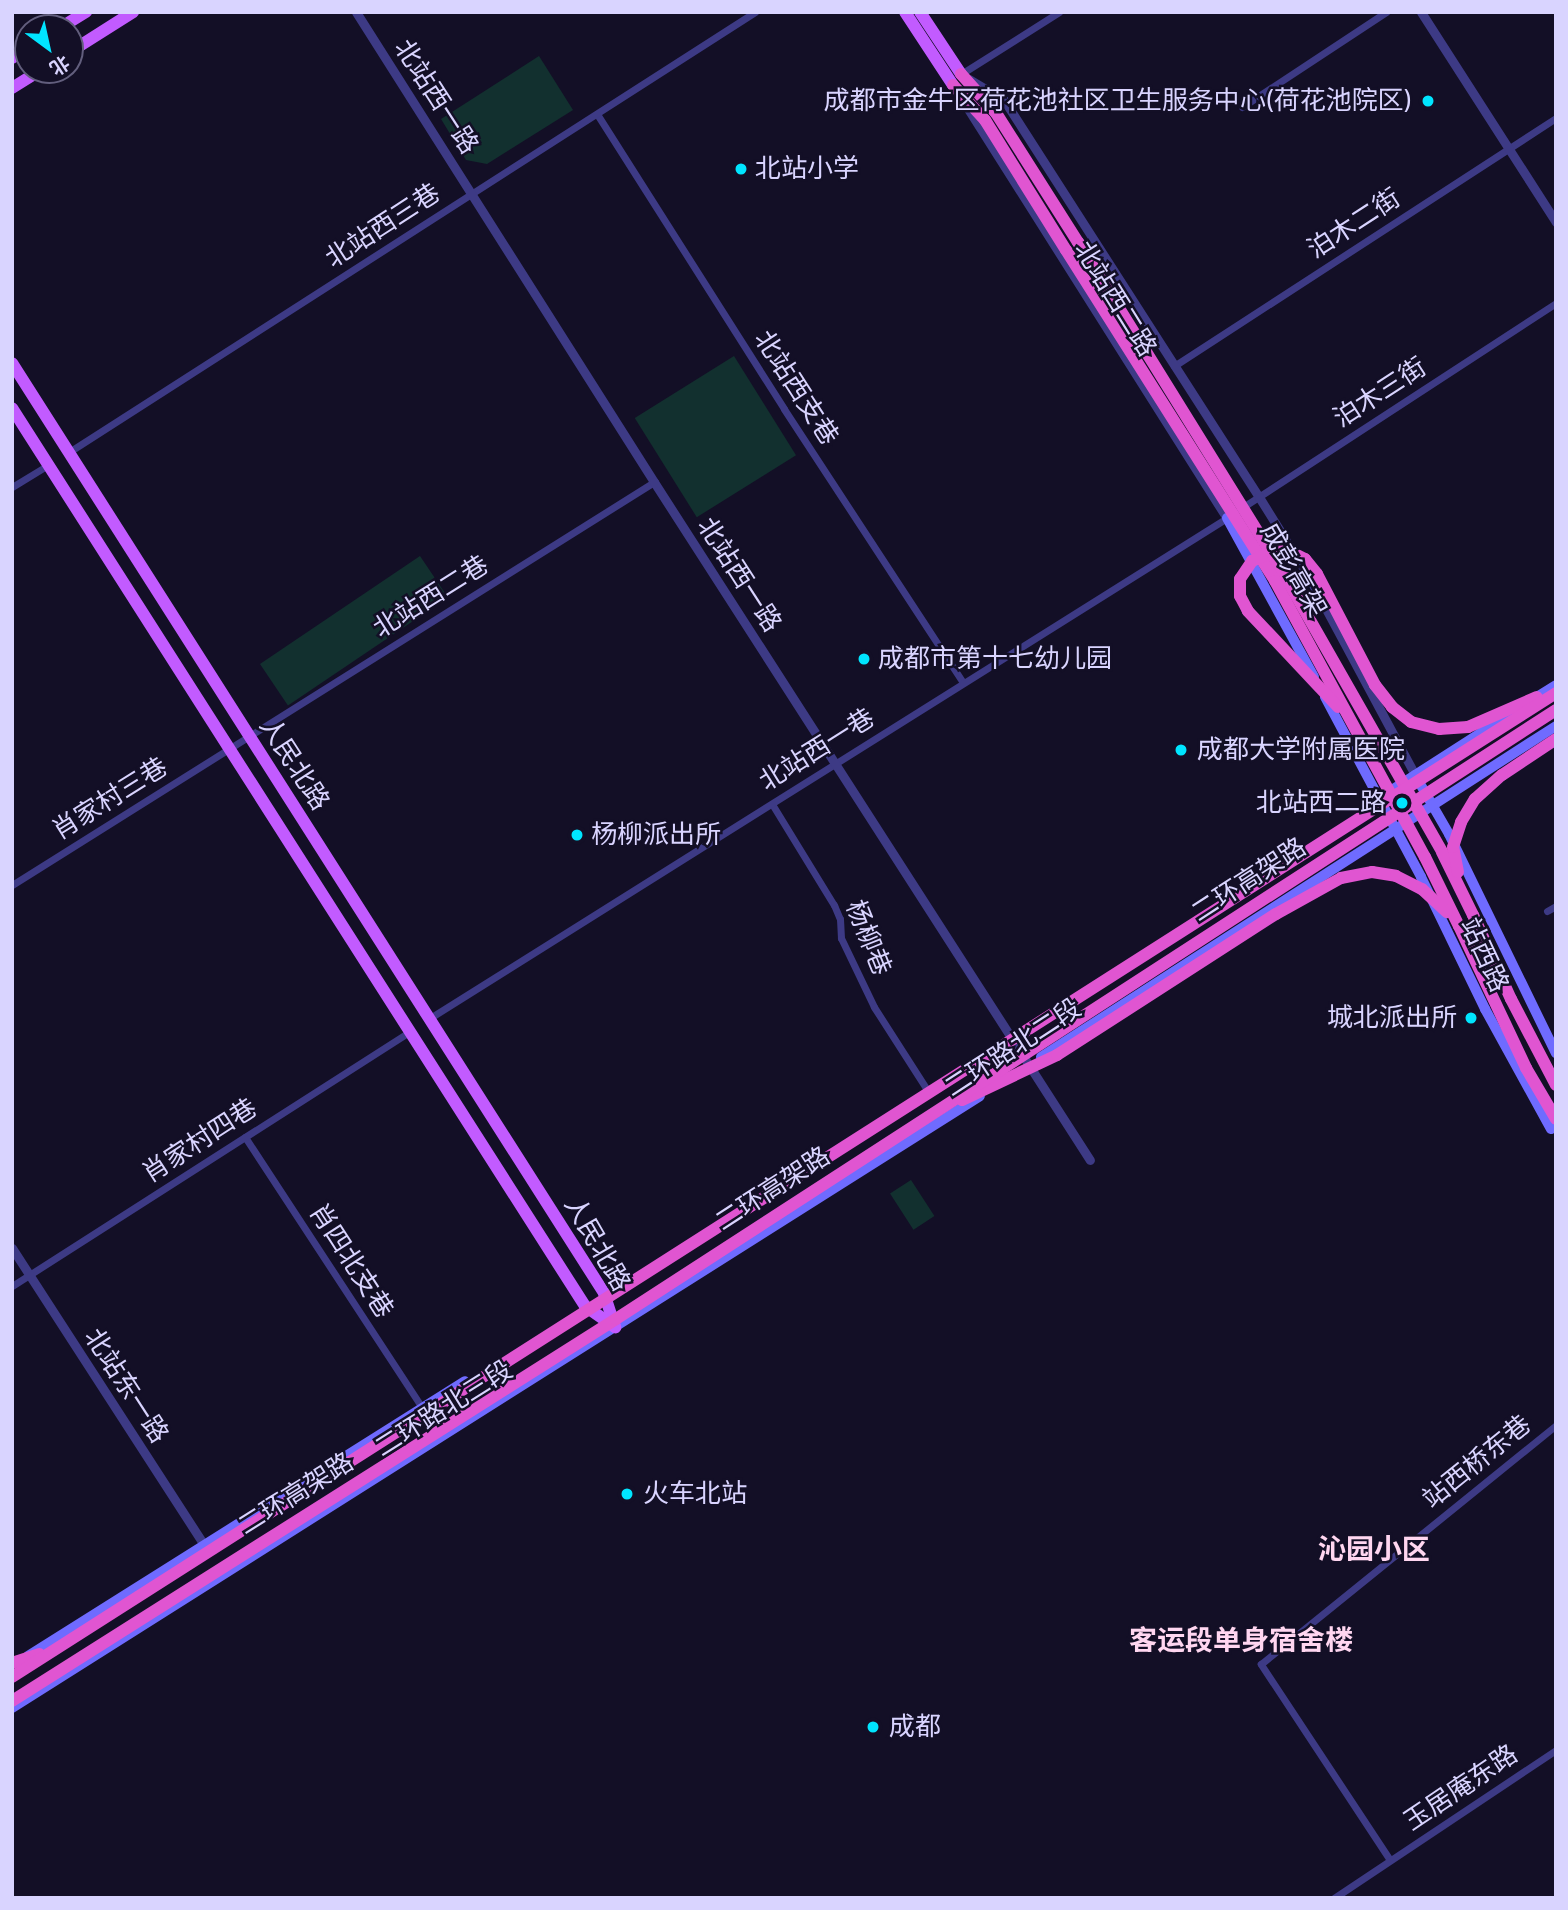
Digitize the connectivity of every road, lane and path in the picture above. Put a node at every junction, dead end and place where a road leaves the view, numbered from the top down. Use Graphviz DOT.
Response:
graph roads {
  1 [pos="133,12"];
  2 [pos="356,12"];
  3 [pos="755,12"];
  4 [pos="905,12"];
  5 [pos="920,12"];
  6 [pos="1059,12"];
  7 [pos="1386,12"];
  8 [pos="1421,12"];
  9 [pos="84,43"];
  10 [pos="961,74"];
  11 [pos="953,85"];
  12 [pos="1242,107"];
  13 [pos="597,114"];
  14 [pos="1556,118"];
  15 [pos="1508,148"];
  16 [pos="474,194"];
  17 [pos="1556,222"];
  18 [pos="1556,303"];
  19 [pos="12,363"];
  20 [pos="1174,366"];
  21 [pos="12,408"];
  22 [pos="69,452"];
  23 [pos="48,465"];
  24 [pos="653,482"];
  25 [pos="12,487"];
  26 [pos="1259,497"];
  27 [pos="1227,518"];
  28 [pos="963,683"];
  29 [pos="1556,689"];
  30 [pos="1556,710"];
  31 [pos="1354,725"];
  32 [pos="1556,726"];
  33 [pos="249,736"];
  34 [pos="1556,739"];
  35 [pos="230,748"];
  36 [pos="837,763"];
  37 [pos="1415,775"];
  38 [pos="1381,797"];
  39 [pos="772,804"];
  40 [pos="1432,804"];
  41 [pos="1395,827"];
  42 [pos="12,885"];
  43 [pos="1556,905"];
  44 [pos="1547,911"];
  45 [pos="1473,915"];
  46 [pos="1459,926"];
  47 [pos="430,1018"];
  48 [pos="410,1031"];
  49 [pos="1010,1034"];
  50 [pos="1556,1053"];
  51 [pos="1030,1065"];
  52 [pos="1556,1085"];
  53 [pos="926,1088"];
  54 [pos="917,1122"];
  55 [pos="1553,1124"];
  56 [pos="245,1137"];
  57 [pos="1090,1160"];
  58 [pos="12,1248"];
  59 [pos="30,1275"];
  60 [pos="12,1286"];
  61 [pos="604,1293"];
  62 [pos="585,1306"];
  63 [pos="615,1328"];
  64 [pos="422,1408"];
  65 [pos="1556,1425"];
  66 [pos="204,1545"];
  67 [pos="54,1651"];
  68 [pos="12,1664"];
  69 [pos="12,1677"];
  70 [pos="12,1701"];
  71 [pos="12,1708"];
  72 [pos="1556,1750"];
  73 [pos="1390,1860"];
  74 [pos="1334,1898"];
  1 -- 9 [label="main road"];
  2 -- 16 [label="street, 北站西一路"];
  3 -- 13 [label="street, 北站西三巷"];
  4 -- 11 [label="main road, 北站西二路"];
  5 -- 10 [label="main road, 北站西二路"];
  6 -- 10 [label="street"];
  7 -- 12 [label="street"];
  8 -- 15 [label="street"];
  10 -- 20 [label="street, 北站西二路"];
  10 -- 45 [label="highway, 成彭高架, bridge"];
  11 -- 27 [label="street, 北站西二路"];
  11 -- 31 [label="highway, 成彭高架, bridge"];
  13 -- 16 [label="street, 北站西三巷"];
  13 -- 28 [label="street, 北站西支巷"];
  14 -- 15 [label="street, 泊木二街"];
  15 -- 17 [label="street"];
  15 -- 20 [label="street, 泊木二街"];
  16 -- 22 [label="street, 北站西三巷"];
  16 -- 24 [label="street, 北站西一路"];
  18 -- 26 [label="street, 泊木三街"];
  19 -- 22 [label="main road, 人民北路"];
  20 -- 26 [label="street, 北站西二路"];
  21 -- 23 [label="main road, 人民北路"];
  22 -- 33 [label="main road, 人民北路"];
  23 -- 25 [label="street"];
  23 -- 35 [label="main road, 人民北路"];
  24 -- 33 [label="street, 北站西二巷"];
  24 -- 36 [label="street, 北站西一路"];
  26 -- 27 [label="street, 泊木三街"];
  26 -- 37 [label="street, 北站西二路"];
  27 -- 28 [label="street, 北站西一巷"];
  27 -- 38 [label="main road, 北站西二路"];
  28 -- 36 [label="street, 北站西一巷"];
  29 -- 31 [label="highway, bridge"];
  29 -- 37 [label="main road, 二环路北二段"];
  29 -- 67 [label="highway, 二环高架路, bridge"];
  30 -- 54 [label="highway, 二环高架路, bridge"];
  31 -- 46 [label="highway, 成彭高架, bridge"];
  32 -- 40 [label="main road, 二环路北二段"];
  33 -- 35 [label="street, 北站西二巷"];
  33 -- 47 [label="main road, 人民北路"];
  34 -- 45 [label="highway, bridge"];
  35 -- 42 [label="street, 肖家村三巷"];
  35 -- 48 [label="main road, 人民北路"];
  36 -- 39 [label="street, 北站西一巷"];
  36 -- 49 [label="street, 北站西一路"];
  37 -- 38 [label="main road, 二环路北二段"];
  37 -- 40 [label="main road, 站西路"];
  38 -- 41 [label="main road, 站西路"];
  38 -- 49 [label="main road, 二环路北二段"];
  39 -- 47 [label="street, 北站西一巷"];
  39 -- 53 [label="street, 杨柳巷"];
  40 -- 41 [label="main road, 二环路北二段"];
  40 -- 50 [label="main road, 站西路"];
  41 -- 51 [label="main road, 二环路北二段"];
  41 -- 55 [label="main road, 站西路"];
  43 -- 44 [label="street"];
  45 -- 52 [label="highway"];
  46 -- 54 [label="highway, bridge"];
  46 -- 55 [label="highway, 成彭高架"];
  47 -- 61 [label="main road, 人民北路"];
  48 -- 56 [label="street, 肖家村四巷"];
  48 -- 62 [label="main road, 人民北路"];
  49 -- 51 [label="street, 北站西一路"];
  49 -- 53 [label="main road, 二环路北二段"];
  51 -- 57 [label="street, 北站西一路"];
  51 -- 63 [label="main road, 二环路北二段"];
  53 -- 61 [label="main road, 二环路北二段"];
  54 -- 70 [label="highway, 二环高架路, bridge"];
  56 -- 59 [label="street, 肖家村四巷"];
  56 -- 64 [label="street, 肖四北支巷"];
  58 -- 59 [label="street, 北站东一路"];
  59 -- 60 [label="street, 肖家村四巷"];
  59 -- 66 [label="street, 北站东一路"];
  61 -- 62 [label="main road, 二环路北三段"];
  61 -- 63 [label="main road, 人民北路"];
  62 -- 63 [label="main road, 人民北路"];
  62 -- 64 [label="main road, 二环路北三段"];
  63 -- 71 [label="main road, 二环路北三段"];
  64 -- 66 [label="main road, 二环路北三段"];
  65 -- 73 [label="street, 站西桥东巷"];
  66 -- 68 [label="main road, 二环路北三段"];
  67 -- 68 [label="highway, bridge"];
  67 -- 69 [label="highway, 二环高架路, bridge"];
  72 -- 73 [label="street, 玉居庵东路"];
  73 -- 74 [label="street, 玉居庵东路"];
}
